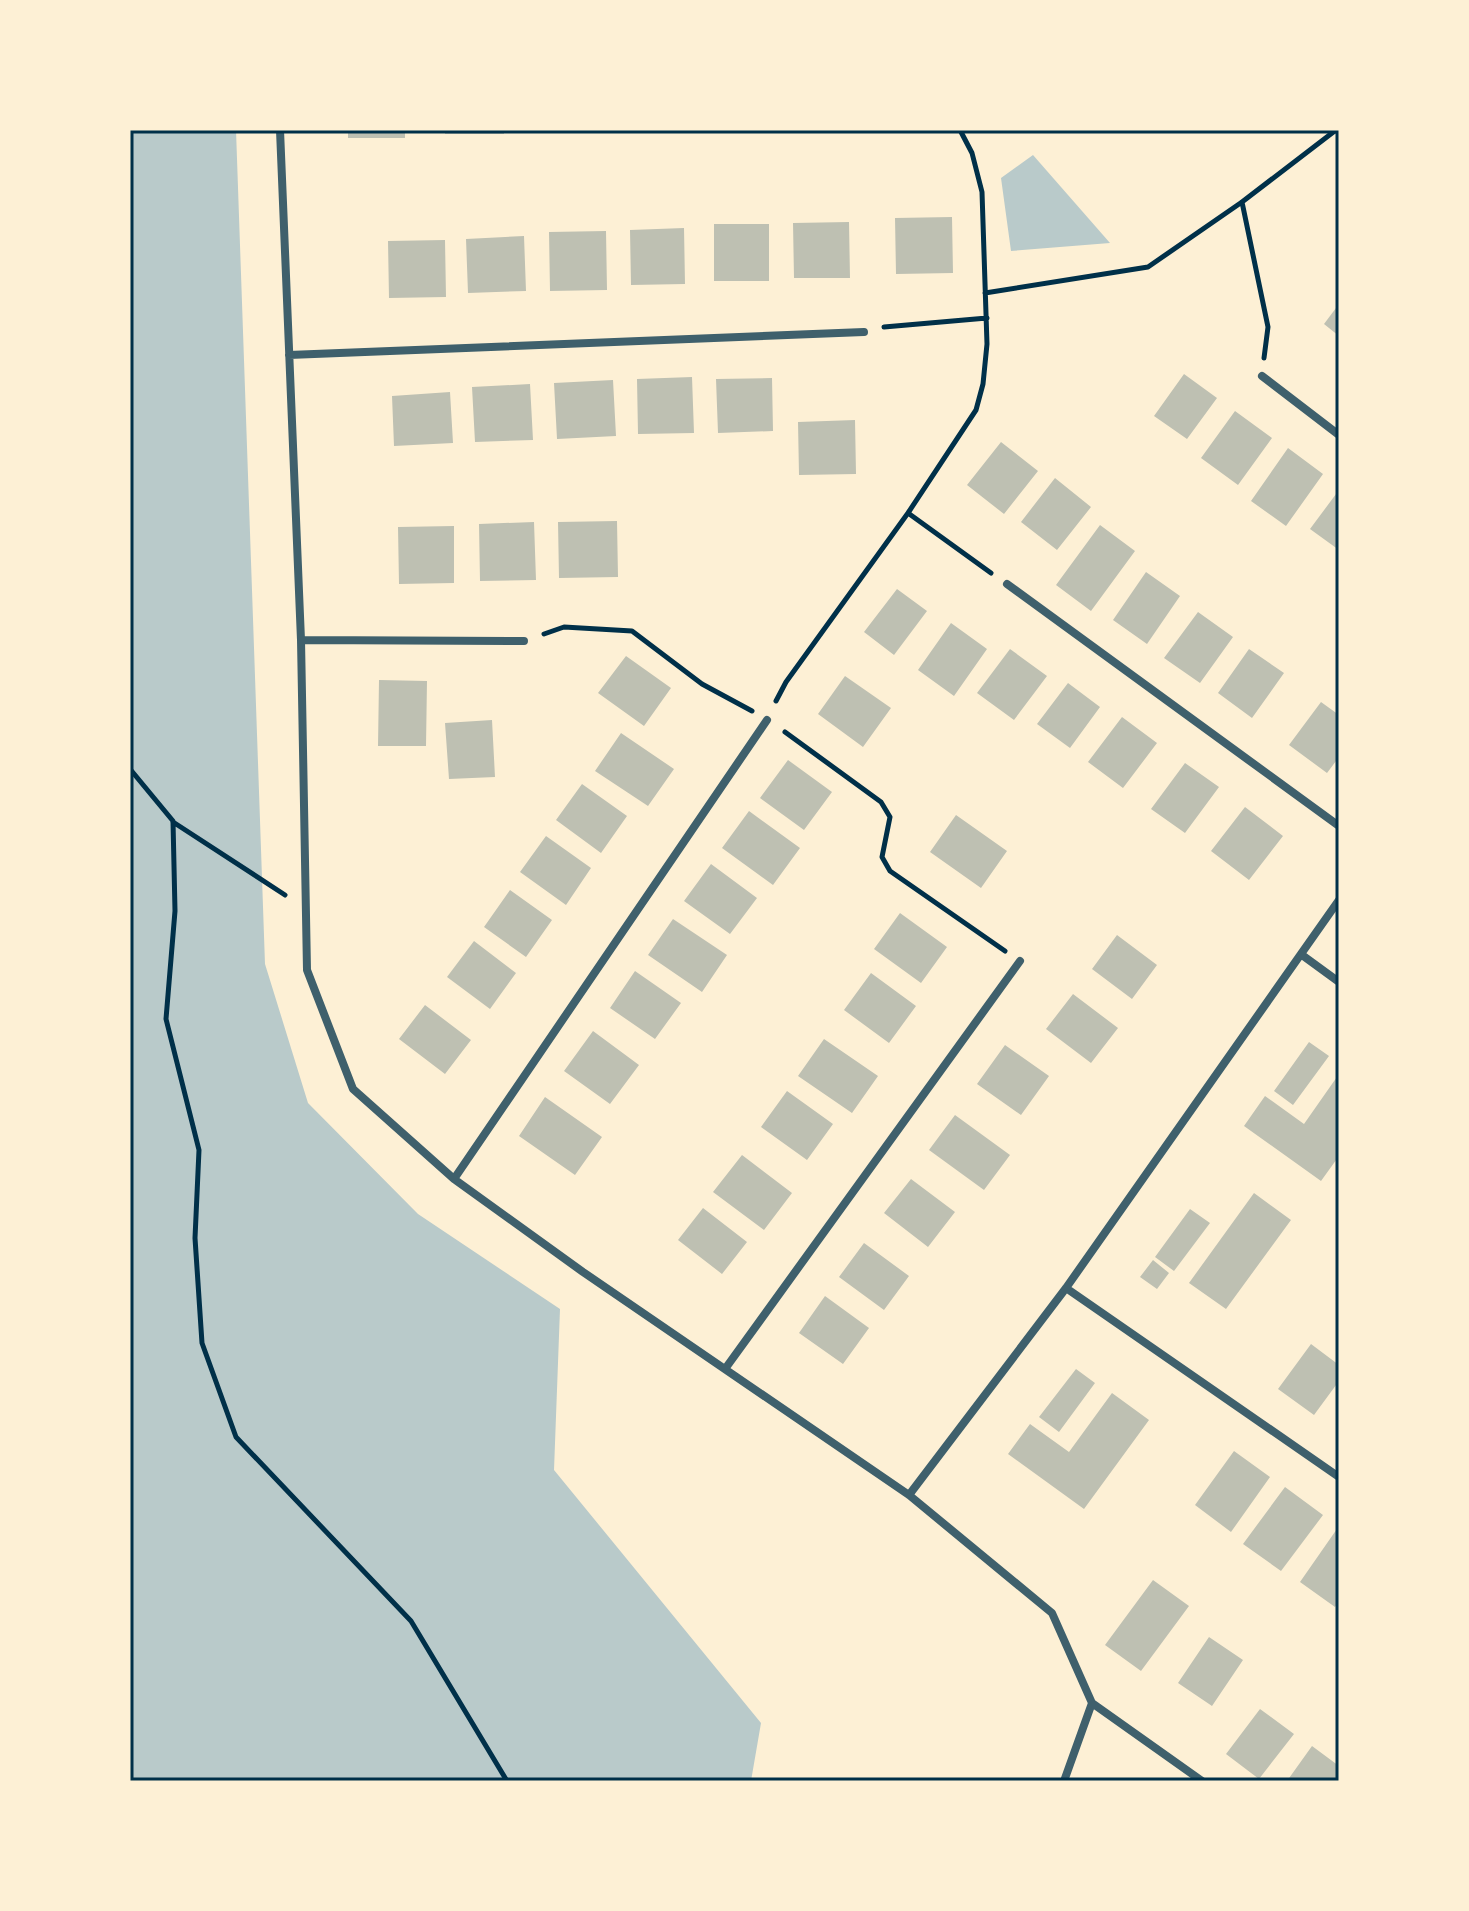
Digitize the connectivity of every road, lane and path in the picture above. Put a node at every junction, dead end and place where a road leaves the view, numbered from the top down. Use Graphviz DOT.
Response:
graph roads {
  1 [pos="280,130"];
  2 [pos="960,130"];
  3 [pos="1336,130"];
  4 [pos="1242,202"];
  5 [pos="985,293"];
  6 [pos="987,318"];
  7 [pos="864,332"];
  8 [pos="289,355"];
  9 [pos="1262,376"];
  10 [pos="1339,435"];
  11 [pos="908,513"];
  12 [pos="1007,584"];
  13 [pos="301,640"];
  14 [pos="524,641"];
  15 [pos="767,720"];
  16 [pos="130,769"];
  17 [pos="173,821"];
  18 [pos="1339,826"];
  19 [pos="1339,900"];
  20 [pos="305,908"];
  21 [pos="1302,955"];
  22 [pos="1020,961"];
  23 [pos="1339,982"];
  24 [pos="454,1179"];
  25 [pos="1066,1288"];
  26 [pos="725,1369"];
  27 [pos="1339,1477"];
  28 [pos="909,1495"];
  29 [pos="1092,1703"];
  30 [pos="507,1781"];
  31 [pos="1064,1781"];
  32 [pos="1202,1781"];
  1 -- 8 [label="street"];
  2 -- 5 [label="path"];
  3 -- 4 [label="path"];
  4 -- 5 [label="path"];
  4 -- 9 [label="path"];
  5 -- 6 [label="path"];
  6 -- 7 [label="path"];
  6 -- 11 [label="path"];
  7 -- 8 [label="street"];
  8 -- 13 [label="street"];
  9 -- 10 [label="street"];
  11 -- 12 [label="path"];
  11 -- 15 [label="path"];
  12 -- 18 [label="street"];
  13 -- 14 [label="street"];
  13 -- 20 [label="street"];
  14 -- 15 [label="path"];
  15 -- 22 [label="path"];
  15 -- 24 [label="street"];
  16 -- 17 [label="path"];
  17 -- 20 [label="path"];
  17 -- 30 [label="path"];
  19 -- 21 [label="street"];
  20 -- 24 [label="street"];
  21 -- 23 [label="street"];
  21 -- 25 [label="street"];
  22 -- 26 [label="street"];
  24 -- 26 [label="street"];
  25 -- 27 [label="street"];
  25 -- 28 [label="street"];
  26 -- 28 [label="street"];
  28 -- 29 [label="street"];
  29 -- 31 [label="street"];
  29 -- 32 [label="street"];
}
